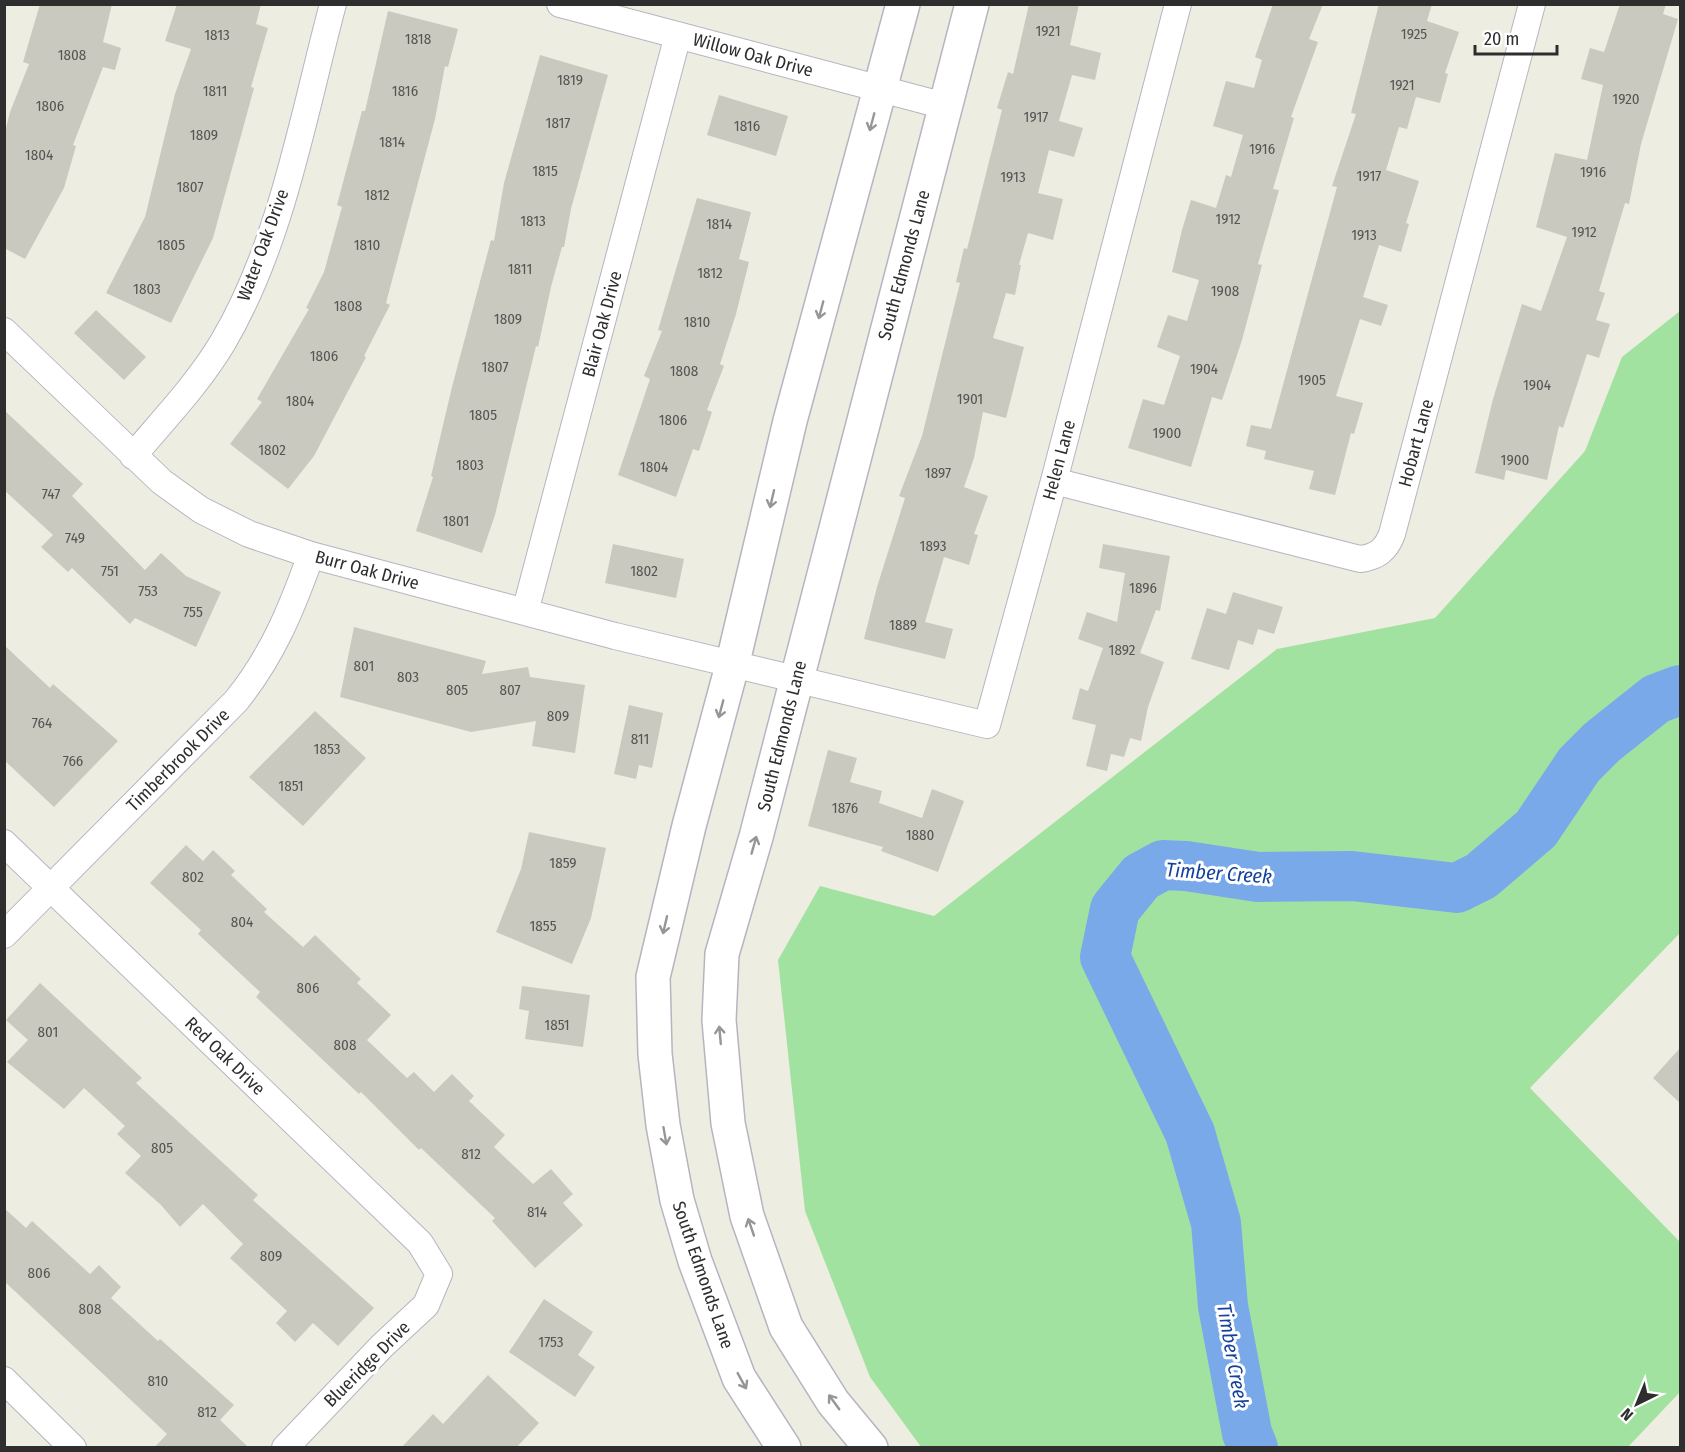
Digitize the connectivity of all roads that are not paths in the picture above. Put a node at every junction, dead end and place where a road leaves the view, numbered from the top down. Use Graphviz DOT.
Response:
graph roads {
  1 [pos="333,4"];
  2 [pos="560,4"];
  3 [pos="903,4"];
  4 [pos="972,4"];
  5 [pos="1178,4"];
  6 [pos="1532,4"];
  7 [pos="678,35"];
  8 [pos="881,90"];
  9 [pos="945,106"];
  10 [pos="4,331"];
  11 [pos="133,456"];
  12 [pos="1054,481"];
  13 [pos="311,555"];
  14 [pos="525,612"];
  15 [pos="732,666"];
  16 [pos="796,679"];
  17 [pos="4,843"];
  18 [pos="51,889"];
  19 [pos="4,936"];
  20 [pos="439,1274"];
  21 [pos="4,1380"];
  22 [pos="73,1448"];
  23 [pos="285,1448"];
  24 [pos="784,1448"];
  25 [pos="871,1448"];
  1 -- 11 [label="street, Water Oak Drive"];
  2 -- 7 [label="street, Willow Oak Drive"];
  3 -- 8 [label="main road, South Edmonds Lane"];
  4 -- 9 [label="main road, South Edmonds Lane"];
  5 -- 12 [label="street, Helen Lane"];
  6 -- 12 [label="street, Hobart Lane"];
  7 -- 8 [label="street, Willow Oak Drive"];
  7 -- 14 [label="street, Blair Oak Drive"];
  8 -- 9 [label="street, Willow Oak Drive"];
  8 -- 15 [label="main road, South Edmonds Lane, one-way"];
  9 -- 16 [label="main road, South Edmonds Lane"];
  10 -- 11 [label="street, Burr Oak Drive"];
  11 -- 13 [label="street, Burr Oak Drive"];
  12 -- 16 [label="street, Helen Lane"];
  13 -- 14 [label="street, Burr Oak Drive"];
  13 -- 18 [label="street, Timberbrook Drive"];
  14 -- 15 [label="street, Burr Oak Drive"];
  15 -- 16 [label="street, Burr Oak Drive"];
  15 -- 24 [label="main road, South Edmonds Lane, one-way"];
  25 -- 16 [label="main road, South Edmonds Lane, one-way"];
  17 -- 18 [label="street, Red Oak Drive"];
  18 -- 19 [label="street, Timberbrook Drive"];
  18 -- 20 [label="street, Red Oak Drive"];
  20 -- 23 [label="street, Blueridge Drive"];
  21 -- 22 [label="street"];
}
